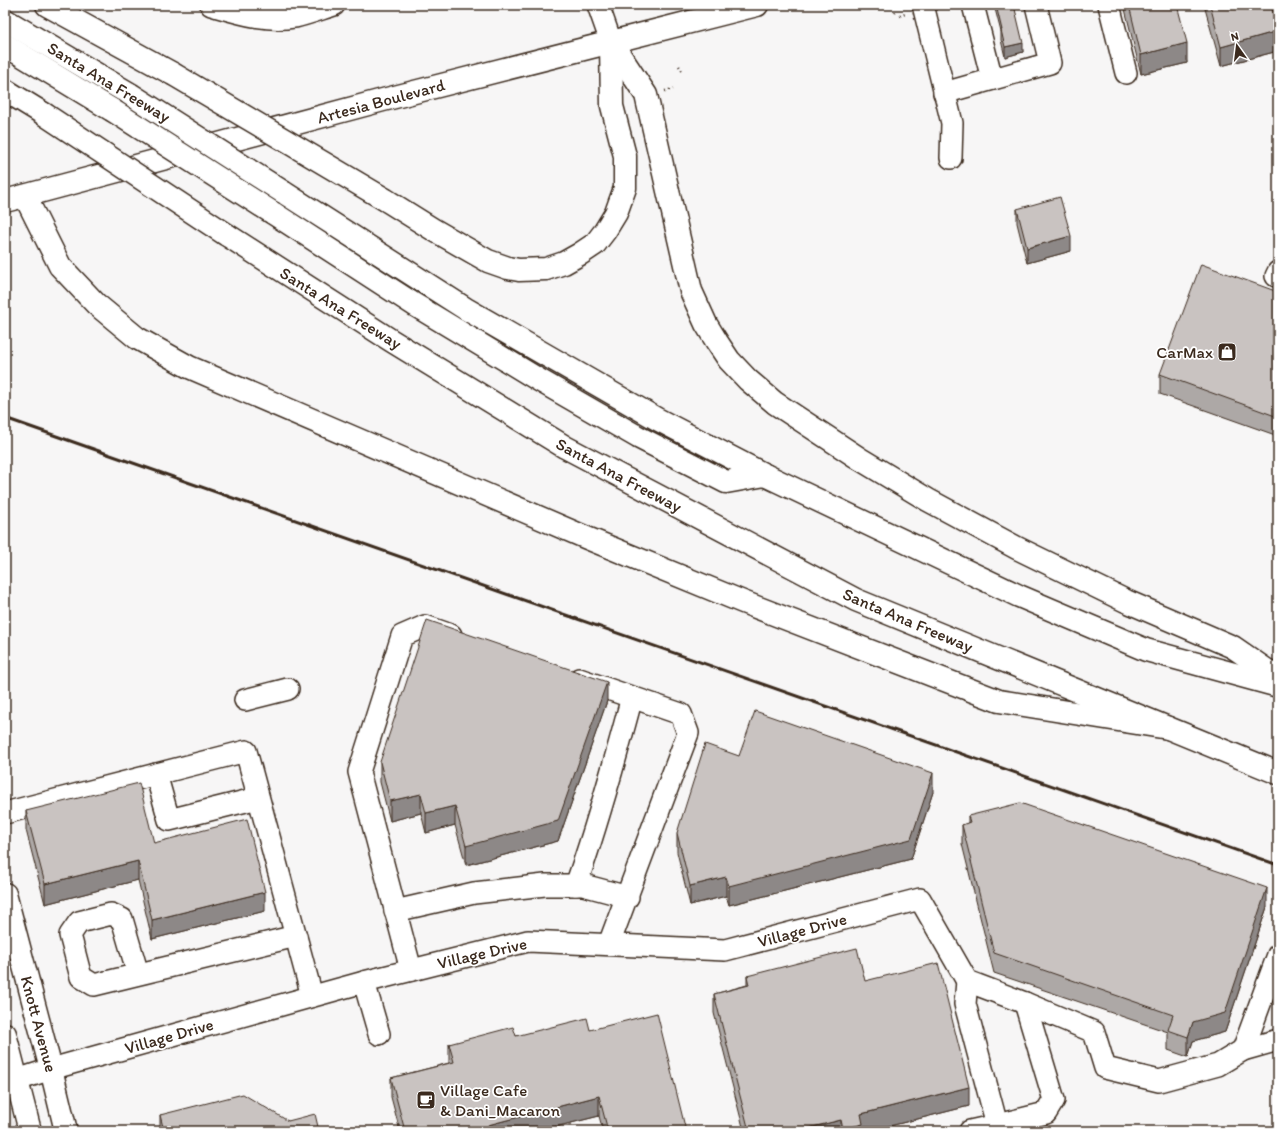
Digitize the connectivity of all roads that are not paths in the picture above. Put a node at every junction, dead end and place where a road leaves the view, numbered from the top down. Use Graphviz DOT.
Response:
graph roads {
  1 [pos="47,5"];
  2 [pos="211,5"];
  3 [pos="334,5"];
  4 [pos="598,5"];
  5 [pos="757,5"];
  6 [pos="973,5"];
  7 [pos="1036,5"];
  8 [pos="1109,5"];
  9 [pos="914,10"];
  10 [pos="5,20"];
  11 [pos="611,42"];
  12 [pos="5,45"];
  13 [pos="1126,73"];
  14 [pos="992,79"];
  15 [pos="5,90"];
  16 [pos="944,92"];
  17 [pos="951,158"];
  18 [pos="15,198"];
  19 [pos="1278,272"];
  20 [pos="1278,276"];
  21 [pos="764,475"];
  22 [pos="469,641"];
  23 [pos="558,672"];
  24 [pos="1278,678"];
  25 [pos="1278,686"];
  26 [pos="288,689"];
  27 [pos="632,697"];
  28 [pos="245,700"];
  29 [pos="1168,728"];
  30 [pos="1278,773"];
  31 [pos="156,774"];
  32 [pos="258,798"];
  33 [pos="5,813"];
  34 [pos="576,885"];
  35 [pos="5,894"];
  36 [pos="628,897"];
  37 [pos="395,911"];
  38 [pos="296,936"];
  39 [pos="609,944"];
  40 [pos="1278,955"];
  41 [pos="411,970"];
  42 [pos="138,974"];
  43 [pos="967,981"];
  44 [pos="364,982"];
  45 [pos="312,996"];
  46 [pos="1025,1003"];
  47 [pos="5,1034"];
  48 [pos="379,1034"];
  49 [pos="1278,1040"];
  50 [pos="1243,1050"];
  51 [pos="51,1069"];
  52 [pos="11,1081"];
  53 [pos="997,1125"];
  54 [pos="30,1131"];
  55 [pos="66,1131"];
  56 [pos="970,1131"];
  1 -- 11 [label="main road, bridge"];
  2 -- 3 [label="street"];
  4 -- 11 [label="street"];
  5 -- 11 [label="main road, Artesia Boulevard"];
  6 -- 14 [label="street"];
  7 -- 14 [label="street"];
  8 -- 13 [label="street"];
  9 -- 16 [label="street"];
  10 -- 21 [label="main road, Santa Ana Freeway, bridge"];
  11 -- 18 [label="main road, Artesia Boulevard"];
  11 -- 24 [label="main road"];
  12 -- 21 [label="main road, bridge"];
  14 -- 16 [label="street"];
  15 -- 29 [label="main road, Santa Ana Freeway, bridge"];
  16 -- 17 [label="street"];
  18 -- 29 [label="main road"];
  19 -- 20 [label="street"];
  21 -- 25 [label="main road, Santa Ana Freeway"];
  22 -- 37 [label="street"];
  23 -- 27 [label="street"];
  26 -- 28 [label="street"];
  27 -- 34 [label="street"];
  27 -- 36 [label="street"];
  29 -- 30 [label="main road, Santa Ana Freeway"];
  31 -- 32 [label="street"];
  31 -- 32 [label="street"];
  31 -- 33 [label="street"];
  32 -- 38 [label="street"];
  34 -- 36 [label="street"];
  34 -- 37 [label="street"];
  35 -- 51 [label="main road, Knott Avenue"];
  36 -- 39 [label="street"];
  37 -- 41 [label="street"];
  38 -- 42 [label="street"];
  38 -- 45 [label="street"];
  39 -- 41 [label="street, Village Drive"];
  39 -- 43 [label="street, Village Drive"];
  40 -- 50 [label="street"];
  41 -- 44 [label="street, Village Drive"];
  43 -- 46 [label="street"];
  43 -- 53 [label="street"];
  44 -- 45 [label="street, Village Drive"];
  44 -- 48 [label="street"];
  45 -- 51 [label="street, Village Drive"];
  46 -- 50 [label="street"];
  46 -- 53 [label="street"];
  47 -- 52 [label="main road, Knott Avenue"];
  49 -- 50 [label="street"];
  51 -- 52 [label="street, Village Drive"];
  51 -- 55 [label="main road, Knott Avenue"];
  52 -- 54 [label="main road, Knott Avenue"];
  53 -- 56 [label="street"];
}
